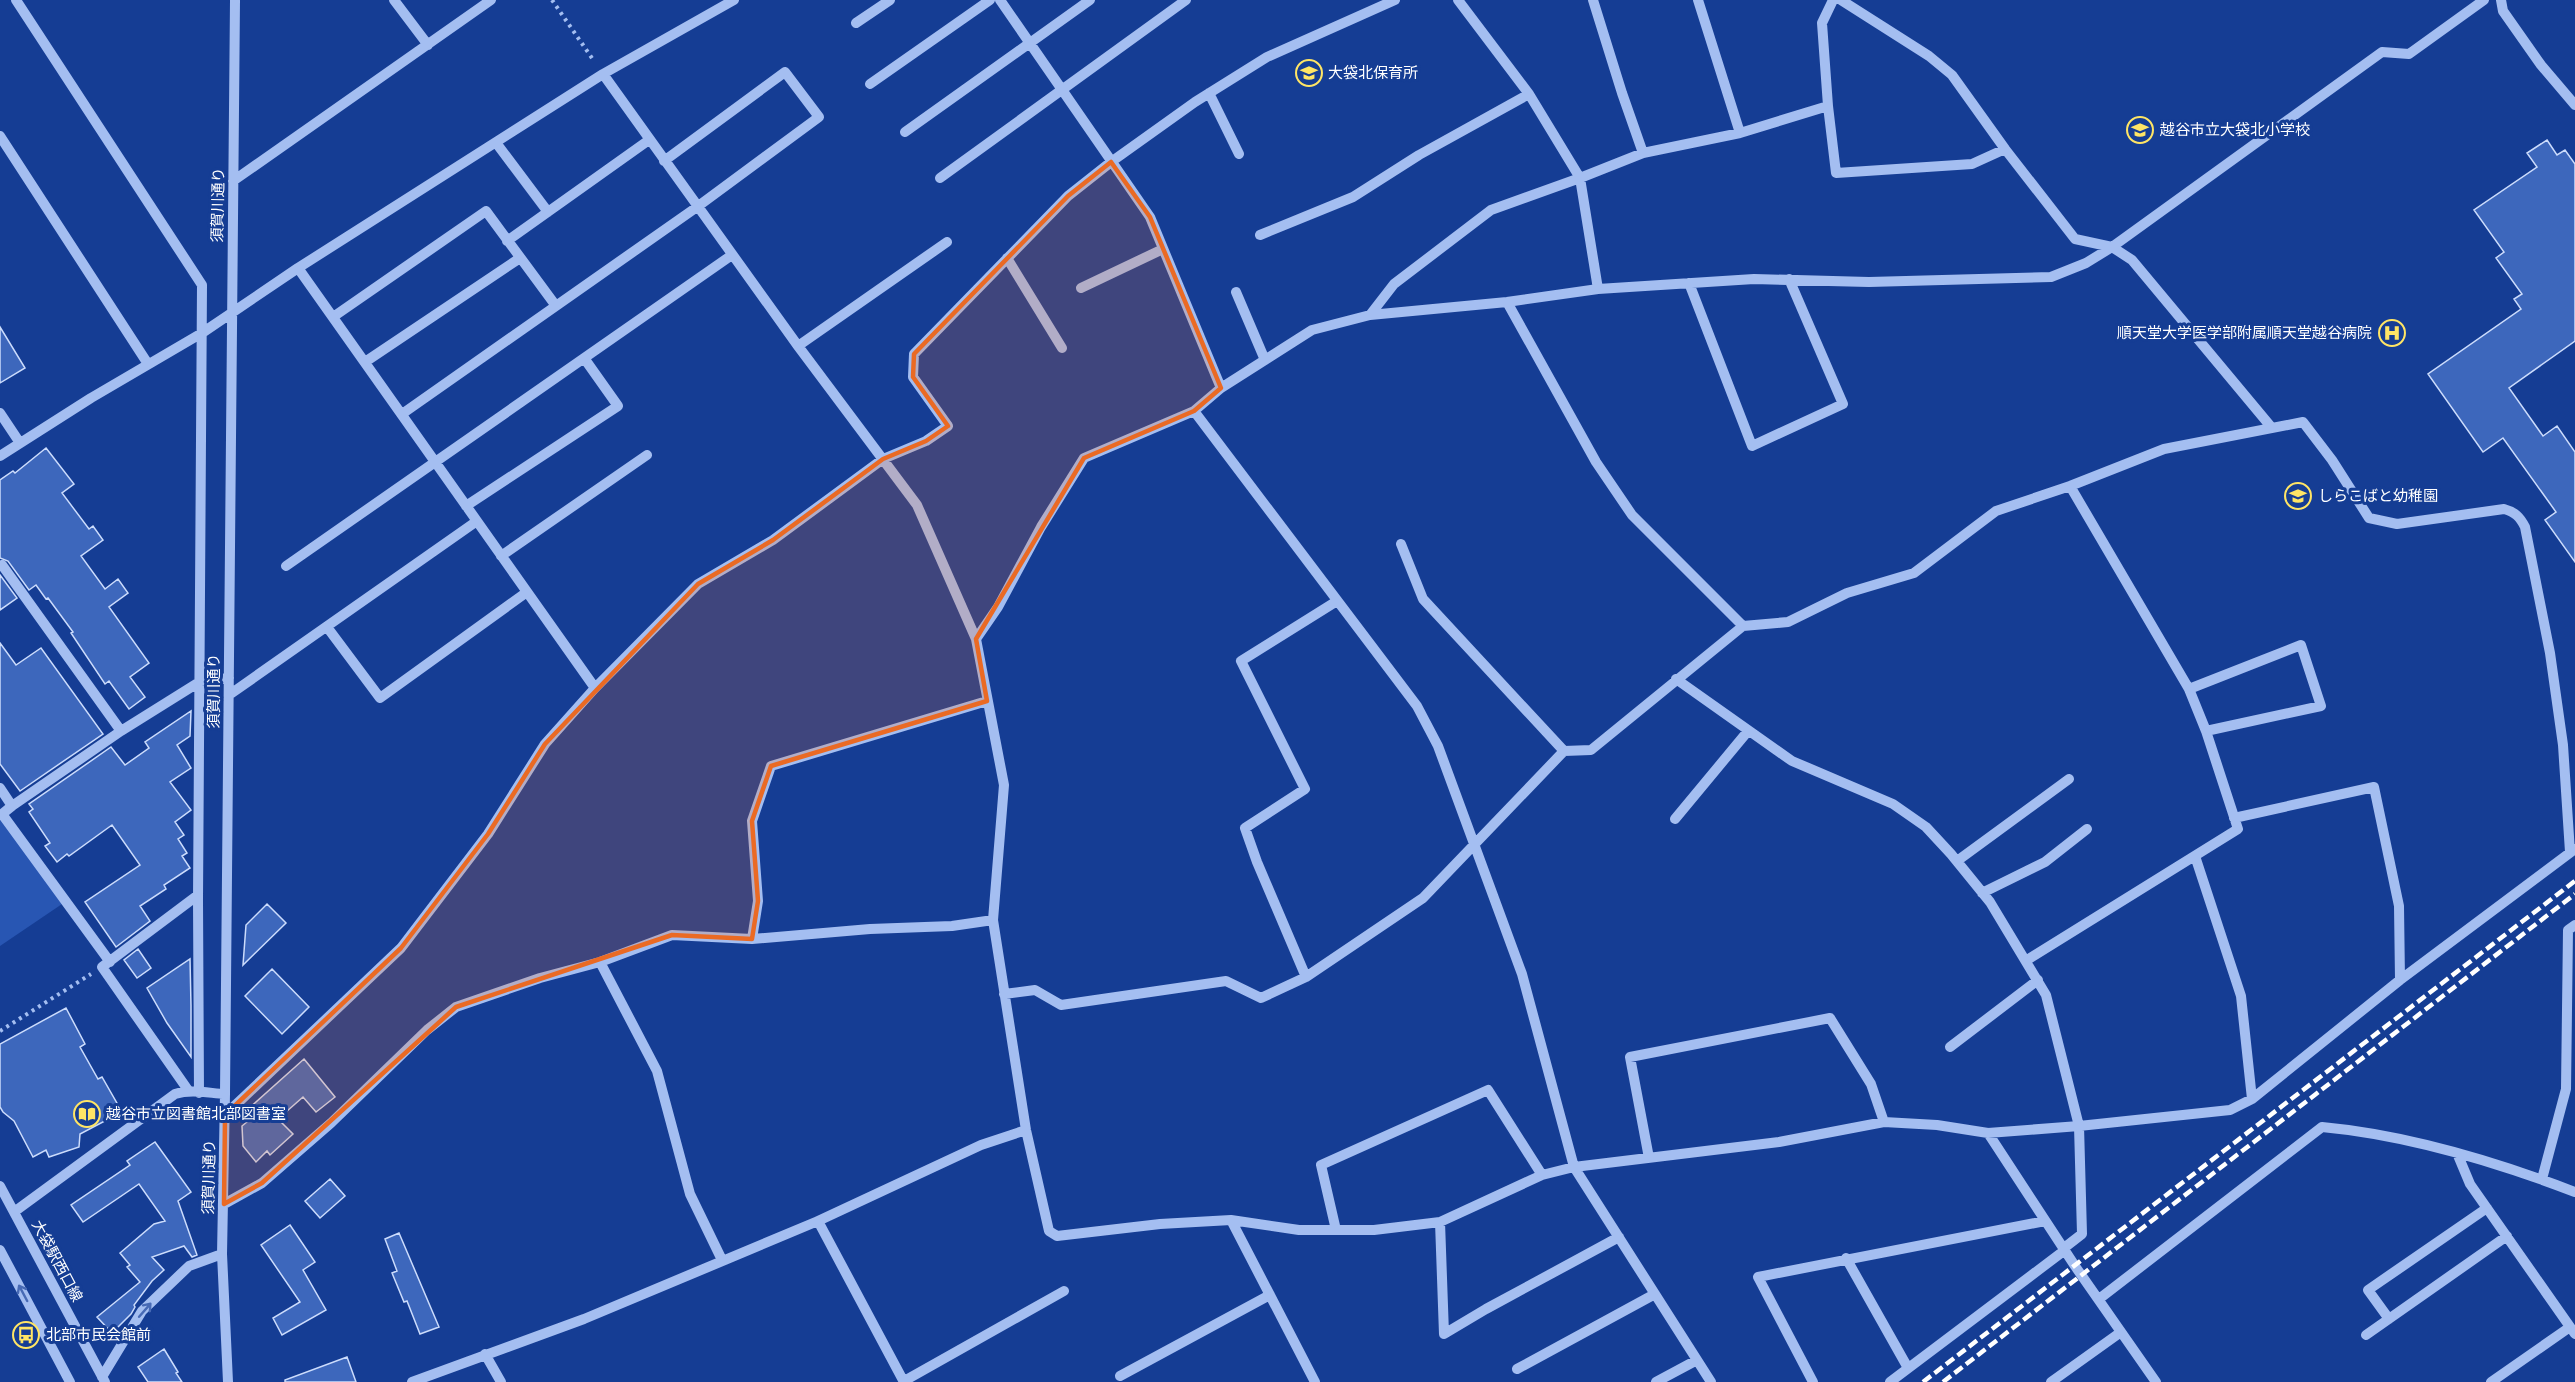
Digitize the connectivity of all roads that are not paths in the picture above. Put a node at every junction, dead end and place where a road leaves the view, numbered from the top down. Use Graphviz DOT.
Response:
graph roads {
  1 [pos="16,0"];
  2 [pos="235,0"];
  3 [pos="394,0"];
  4 [pos="491,0"];
  5 [pos="734,0"];
  6 [pos="890,0"];
  7 [pos="990,0"];
  8 [pos="1000,0"];
  9 [pos="1090,0"];
  10 [pos="1186,0"];
  11 [pos="1395,0"];
  12 [pos="1458,0"];
  13 [pos="1593,0"];
  14 [pos="1698,0"];
  15 [pos="1833,0"];
  16 [pos="1841,0"];
  17 [pos="2484,0"];
  18 [pos="2501,0"];
  19 [pos="856,23"];
  20 [pos="1030,43"];
  21 [pos="428,45"];
  22 [pos="603,74"];
  23 [pos="870,84"];
  24 [pos="1062,90"];
  25 [pos="1209,93"];
  26 [pos="1529,94"];
  27 [pos="2575,105"];
  28 [pos="1828,106"];
  29 [pos="905,132"];
  30 [pos="1740,133"];
  31 [pos="0,136"];
  32 [pos="649,140"];
  33 [pos="497,144"];
  34 [pos="2005,149"];
  35 [pos="1643,153"];
  36 [pos="1239,154"];
  37 [pos="664,161"];
  38 [pos="1111,162"];
  39 [pos="940,178"];
  40 [pos="1580,178"];
  41 [pos="233,181"];
  42 [pos="697,207"];
  43 [pos="548,212"];
  44 [pos="1260,235"];
  45 [pos="507,241"];
  46 [pos="947,242"];
  47 [pos="2112,247"];
  48 [pos="1163,249"];
  49 [pos="732,255"];
  50 [pos="519,258"];
  51 [pos="1007,258"];
  52 [pos="298,268"];
  53 [pos="1789,279"];
  54 [pos="1689,283"];
  55 [pos="1082,288"];
  56 [pos="1598,289"];
  57 [pos="1236,292"];
  58 [pos="1507,302"];
  59 [pos="556,306"];
  60 [pos="231,313"];
  61 [pos="1370,315"];
  62 [pos="333,317"];
  63 [pos="202,333"];
  64 [pos="798,346"];
  65 [pos="1062,348"];
  66 [pos="584,358"];
  67 [pos="1265,360"];
  68 [pos="365,362"];
  69 [pos="148,364"];
  70 [pos="1221,388"];
  71 [pos="1194,411"];
  72 [pos="0,413"];
  73 [pos="402,414"];
  74 [pos="2272,428"];
  75 [pos="20,443"];
  76 [pos="647,455"];
  77 [pos="0,456"];
  78 [pos="883,459"];
  79 [pos="435,462"];
  80 [pos="2070,486"];
  81 [pos="466,506"];
  82 [pos="477,521"];
  83 [pos="1401,544"];
  84 [pos="501,556"];
  85 [pos="286,566"];
  86 [pos="0,567"];
  87 [pos="527,592"];
  88 [pos="1337,601"];
  89 [pos="1743,626"];
  90 [pos="327,627"];
  91 [pos="976,639"];
  92 [pos="229,678"];
  93 [pos="1676,679"];
  94 [pos="201,681"];
  95 [pos="595,688"];
  96 [pos="2189,689"];
  97 [pos="229,695"];
  98 [pos="987,701"];
  99 [pos="1748,730"];
  100 [pos="121,731"];
  101 [pos="2206,731"];
  102 [pos="1564,752"];
  103 [pos="2069,779"];
  104 [pos="0,788"];
  105 [pos="12,806"];
  106 [pos="2234,818"];
  107 [pos="1675,819"];
  108 [pos="2087,830"];
  109 [pos="1473,845"];
  110 [pos="2573,850"];
  111 [pos="2195,856"];
  112 [pos="1957,861"];
  113 [pos="1982,893"];
  114 [pos="198,895"];
  115 [pos="993,920"];
  116 [pos="2575,925"];
  117 [pos="752,939"];
  118 [pos="2027,960"];
  119 [pos="600,962"];
  120 [pos="106,964"];
  121 [pos="1306,977"];
  122 [pos="2038,980"];
  123 [pos="2400,980"];
  124 [pos="1004,994"];
  125 [pos="2572,1040"];
  126 [pos="1950,1047"];
  127 [pos="188,1090"];
  128 [pos="200,1093"];
  129 [pos="225,1094"];
  130 [pos="2252,1099"];
  131 [pos="225,1115"];
  132 [pos="1884,1122"];
  133 [pos="2079,1126"];
  134 [pos="1026,1130"];
  135 [pos="1988,1133"];
  136 [pos="2457,1153"];
  137 [pos="1649,1158"];
  138 [pos="1574,1167"];
  139 [pos="1542,1175"];
  140 [pos="2542,1179"];
  141 [pos="0,1185"];
  142 [pos="2575,1192"];
  143 [pos="224,1204"];
  144 [pos="2487,1209"];
  145 [pos="14,1212"];
  146 [pos="818,1221"];
  147 [pos="1231,1221"];
  148 [pos="2046,1221"];
  149 [pos="1440,1222"];
  150 [pos="1336,1230"];
  151 [pos="2507,1236"];
  152 [pos="1619,1237"];
  153 [pos="2065,1249"];
  154 [pos="0,1250"];
  155 [pos="222,1254"];
  156 [pos="1846,1258"];
  157 [pos="722,1260"];
  158 [pos="1064,1291"];
  159 [pos="1655,1294"];
  160 [pos="1270,1295"];
  161 [pos="2099,1299"];
  162 [pos="2389,1319"];
  163 [pos="2573,1330"];
  164 [pos="2121,1332"];
  165 [pos="2366,1335"];
  166 [pos="485,1354"];
  167 [pos="1697,1360"];
  168 [pos="1908,1368"];
  169 [pos="1516,1369"];
  170 [pos="1120,1376"];
  171 [pos="103,1379"];
  172 [pos="904,1381"];
  173 [pos="70,1382"];
  174 [pos="228,1382"];
  175 [pos="412,1382"];
  176 [pos="501,1382"];
  177 [pos="1315,1382"];
  178 [pos="1656,1382"];
  179 [pos="1711,1382"];
  180 [pos="1813,1382"];
  181 [pos="1890,1382"];
  182 [pos="2051,1382"];
  183 [pos="2157,1382"];
  184 [pos="2491,1382"];
  1 -- 63 [label="street"];
  2 -- 41 [label="street, 須賀川通り"];
  3 -- 21 [label="street"];
  4 -- 21 [label="street"];
  5 -- 22 [label="street"];
  6 -- 19 [label="street"];
  7 -- 23 [label="street"];
  8 -- 20 [label="street"];
  9 -- 20 [label="street"];
  10 -- 24 [label="street"];
  11 -- 25 [label="street"];
  12 -- 26 [label="street"];
  13 -- 35 [label="street"];
  14 -- 30 [label="street"];
  15 -- 28 [label="street"];
  16 -- 34 [label="street"];
  17 -- 47 [label="street"];
  18 -- 27 [label="street"];
  20 -- 24 [label="street"];
  20 -- 29 [label="street"];
  21 -- 41 [label="street"];
  22 -- 32 [label="street"];
  22 -- 33 [label="street"];
  24 -- 38 [label="street"];
  24 -- 39 [label="street"];
  25 -- 36 [label="street"];
  25 -- 38 [label="street"];
  26 -- 40 [label="street"];
  26 -- 44 [label="street"];
  28 -- 30 [label="street"];
  28 -- 34 [label="street"];
  30 -- 35 [label="street"];
  31 -- 69 [label="street"];
  32 -- 37 [label="street"];
  32 -- 43 [label="street"];
  33 -- 43 [label="street"];
  33 -- 52 [label="street"];
  34 -- 47 [label="street"];
  35 -- 40 [label="street"];
  37 -- 42 [label="street"];
  37 -- 42 [label="street"];
  38 -- 48 [label="street"];
  38 -- 51 [label="street"];
  40 -- 56 [label="street"];
  40 -- 61 [label="street"];
  41 -- 60 [label="street, 須賀川通り"];
  42 -- 49 [label="street"];
  42 -- 59 [label="street"];
  43 -- 45 [label="street"];
  45 -- 50 [label="street"];
  45 -- 62 [label="street"];
  46 -- 64 [label="street"];
  47 -- 53 [label="street"];
  47 -- 74 [label="street"];
  48 -- 55 [label="street"];
  48 -- 70 [label="street"];
  49 -- 64 [label="street"];
  49 -- 66 [label="street"];
  50 -- 59 [label="street"];
  50 -- 68 [label="street"];
  51 -- 65 [label="street"];
  51 -- 78 [label="street"];
  52 -- 60 [label="street"];
  52 -- 62 [label="street"];
  53 -- 54 [label="street"];
  53 -- 54 [label="street"];
  54 -- 56 [label="street"];
  56 -- 58 [label="street"];
  57 -- 67 [label="street"];
  58 -- 61 [label="street"];
  58 -- 89 [label="street"];
  59 -- 73 [label="street"];
  60 -- 63 [label="street"];
  60 -- 92 [label="street, 須賀川通り"];
  61 -- 67 [label="street"];
  62 -- 68 [label="street"];
  63 -- 69 [label="street"];
  63 -- 94 [label="street"];
  64 -- 78 [label="street"];
  66 -- 79 [label="street"];
  66 -- 81 [label="street"];
  67 -- 70 [label="street"];
  68 -- 73 [label="street"];
  69 -- 75 [label="street"];
  70 -- 71 [label="street"];
  71 -- 88 [label="street"];
  71 -- 91 [label="street"];
  72 -- 75 [label="street"];
  73 -- 79 [label="street"];
  74 -- 80 [label="street"];
  74 -- 110 [label="street"];
  75 -- 77 [label="street"];
  76 -- 84 [label="street"];
  78 -- 91 [label="street"];
  78 -- 95 [label="street"];
  79 -- 81 [label="street"];
  79 -- 85 [label="street"];
  80 -- 89 [label="street"];
  80 -- 96 [label="street"];
  81 -- 82 [label="street"];
  82 -- 84 [label="street"];
  82 -- 90 [label="street"];
  83 -- 102 [label="street"];
  84 -- 87 [label="street"];
  86 -- 100 [label="street"];
  87 -- 90 [label="street"];
  87 -- 95 [label="street"];
  88 -- 109 [label="street"];
  88 -- 121 [label="street"];
  89 -- 93 [label="street"];
  90 -- 97 [label="street"];
  91 -- 98 [label="street"];
  92 -- 94 [label="street"];
  92 -- 97 [label="street, 須賀川通り"];
  93 -- 99 [label="street"];
  93 -- 102 [label="street"];
  94 -- 100 [label="street"];
  94 -- 114 [label="street"];
  95 -- 131 [label="street"];
  96 -- 101 [label="street"];
  96 -- 101 [label="street"];
  97 -- 129 [label="street, 須賀川通り"];
  98 -- 115 [label="street"];
  98 -- 117 [label="street"];
  99 -- 107 [label="street"];
  99 -- 112 [label="street"];
  100 -- 105 [label="street"];
  101 -- 106 [label="street"];
  102 -- 109 [label="street"];
  103 -- 112 [label="street"];
  104 -- 105 [label="street"];
  105 -- 120 [label="street"];
  106 -- 111 [label="street"];
  106 -- 123 [label="street"];
  108 -- 113 [label="street"];
  109 -- 121 [label="street"];
  109 -- 138 [label="street"];
  110 -- 123 [label="street"];
  111 -- 118 [label="street"];
  111 -- 130 [label="street"];
  112 -- 113 [label="street"];
  113 -- 118 [label="street"];
  114 -- 120 [label="street"];
  114 -- 128 [label="street"];
  115 -- 117 [label="street"];
  115 -- 124 [label="street"];
  116 -- 125 [label="street"];
  117 -- 119 [label="street"];
  118 -- 122 [label="street"];
  119 -- 143 [label="street"];
  119 -- 157 [label="street"];
  120 -- 127 [label="street"];
  121 -- 124 [label="street"];
  122 -- 126 [label="street"];
  122 -- 133 [label="street"];
  123 -- 130 [label="street"];
  124 -- 134 [label="street"];
  125 -- 140 [label="street"];
  127 -- 128 [label="street"];
  127 -- 145 [label="street"];
  128 -- 129 [label="street"];
  129 -- 131 [label="street, 須賀川通り"];
  130 -- 133 [label="street"];
  131 -- 143 [label="street, 須賀川通り"];
  132 -- 135 [label="street"];
  132 -- 137 [label="street"];
  132 -- 137 [label="street"];
  133 -- 135 [label="street"];
  133 -- 153 [label="street"];
  134 -- 146 [label="street"];
  134 -- 147 [label="street"];
  135 -- 148 [label="street"];
  136 -- 140 [label="street"];
  136 -- 144 [label="street"];
  136 -- 161 [label="street"];
  137 -- 138 [label="street"];
  138 -- 139 [label="street"];
  138 -- 152 [label="street"];
  139 -- 149 [label="street"];
  139 -- 150 [label="street"];
  140 -- 142 [label="street"];
  141 -- 145 [label="street, 大袋駅西口線"];
  143 -- 155 [label="street, 須賀川通り"];
  144 -- 151 [label="street"];
  144 -- 162 [label="street"];
  145 -- 171 [label="street, 大袋駅西口線"];
  146 -- 157 [label="street"];
  146 -- 172 [label="street"];
  147 -- 150 [label="street"];
  147 -- 160 [label="street"];
  148 -- 153 [label="street"];
  148 -- 156 [label="street"];
  149 -- 150 [label="street"];
  149 -- 152 [label="street"];
  151 -- 162 [label="street"];
  151 -- 163 [label="street"];
  152 -- 159 [label="street"];
  153 -- 161 [label="street"];
  153 -- 168 [label="street"];
  173 -- 154 [label="street, one-way"];
  171 -- 155 [label="street, one-way"];
  155 -- 174 [label="street, 須賀川通り"];
  156 -- 168 [label="street"];
  156 -- 180 [label="street"];
  157 -- 166 [label="street"];
  158 -- 172 [label="street"];
  159 -- 167 [label="street"];
  159 -- 169 [label="street"];
  160 -- 170 [label="street"];
  160 -- 177 [label="street"];
  161 -- 164 [label="street"];
  162 -- 165 [label="street"];
  163 -- 184 [label="street"];
  164 -- 182 [label="street"];
  164 -- 183 [label="street"];
  166 -- 175 [label="street"];
  166 -- 176 [label="street"];
  167 -- 178 [label="street"];
  167 -- 179 [label="street"];
  168 -- 181 [label="street"];
}
